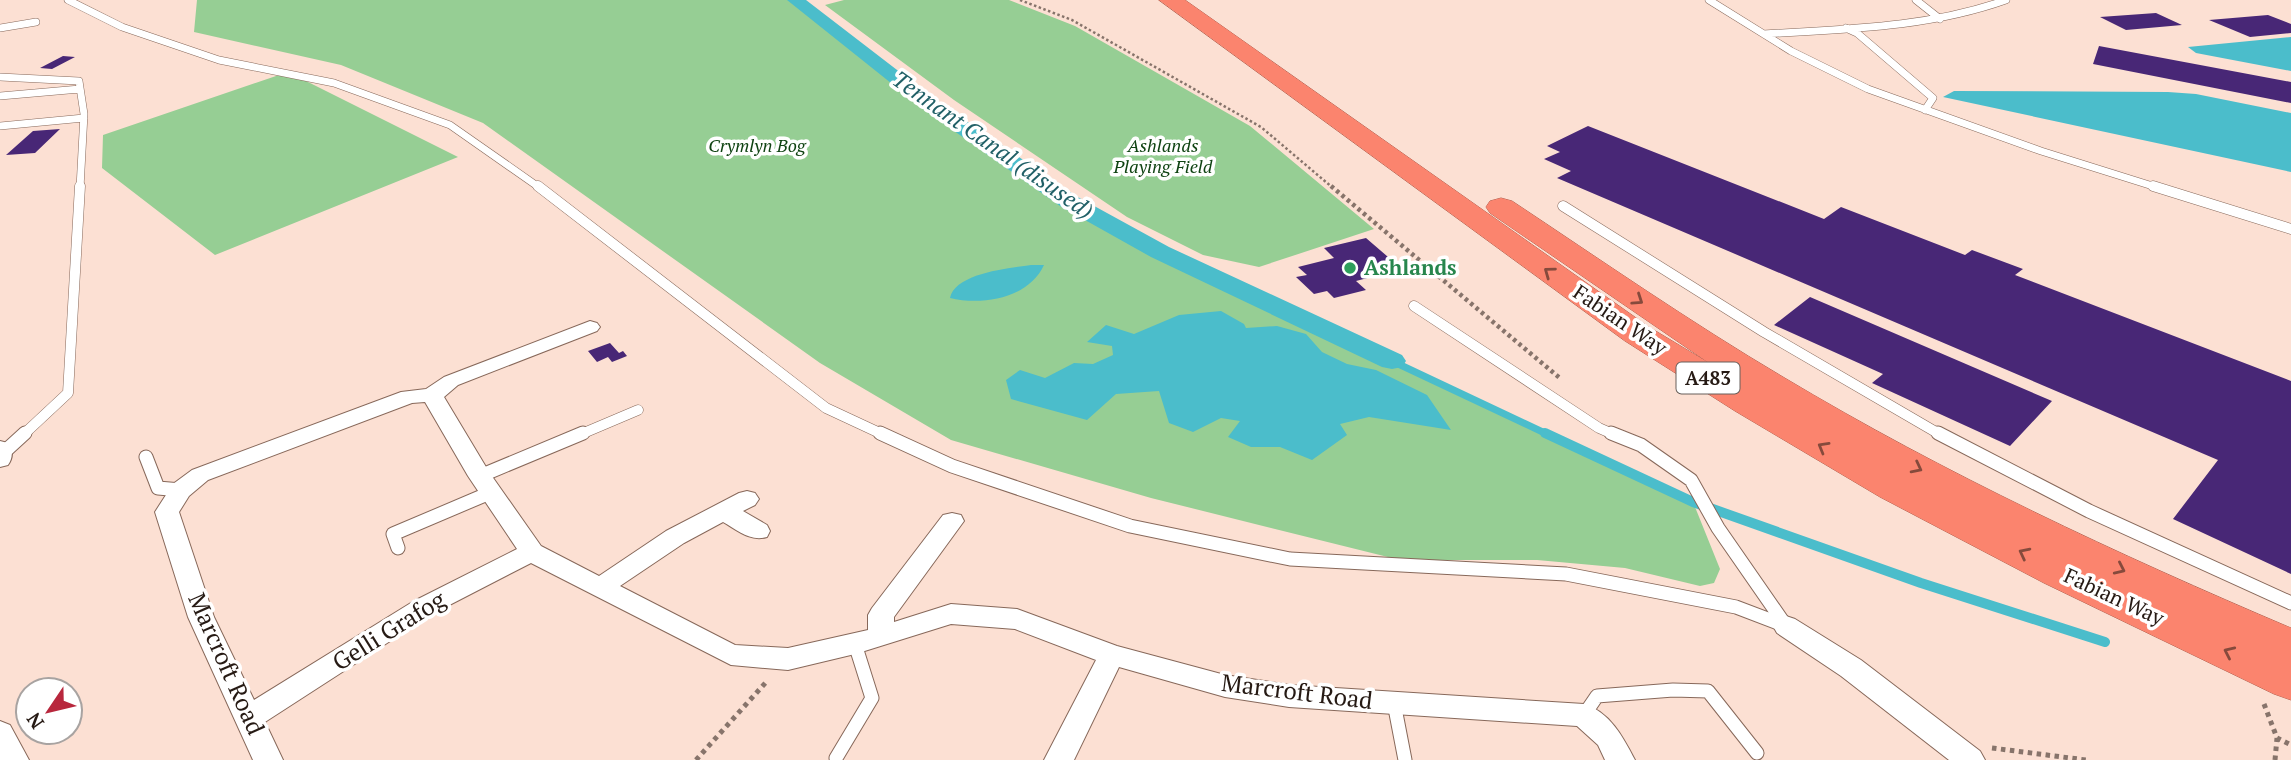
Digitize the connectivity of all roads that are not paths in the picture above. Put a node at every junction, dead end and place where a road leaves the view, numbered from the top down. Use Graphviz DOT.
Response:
graph roads {
  1 [pos="68,0"];
  2 [pos="1170,0"];
  3 [pos="1196,0"];
  4 [pos="1709,0"];
  5 [pos="1916,0"];
  6 [pos="2006,0"];
  7 [pos="1940,19"];
  8 [pos="36,22"];
  9 [pos="0,28"];
  10 [pos="1846,28"];
  11 [pos="1764,34"];
  12 [pos="0,71"];
  13 [pos="75,74"];
  14 [pos="0,77"];
  15 [pos="80,89"];
  16 [pos="0,96"];
  17 [pos="1925,110"];
  18 [pos="84,118"];
  19 [pos="0,126"];
  20 [pos="1563,205"];
  21 [pos="2291,229"];
  22 [pos="1414,306"];
  23 [pos="590,327"];
  24 [pos="432,396"];
  25 [pos="638,410"];
  26 [pos="0,448"];
  27 [pos="146,457"];
  28 [pos="0,458"];
  29 [pos="486,484"];
  30 [pos="181,490"];
  31 [pos="747,499"];
  32 [pos="726,512"];
  33 [pos="952,521"];
  34 [pos="758,531"];
  35 [pos="398,548"];
  36 [pos="532,552"];
  37 [pos="601,587"];
  38 [pos="2291,603"];
  39 [pos="1786,626"];
  40 [pos="881,635"];
  41 [pos="855,644"];
  42 [pos="2291,648"];
  43 [pos="1112,655"];
  44 [pos="2291,681"];
  45 [pos="1394,703"];
  46 [pos="1584,715"];
  47 [pos="250,718"];
  48 [pos="0,733"];
  49 [pos="1757,753"];
  50 [pos="836,758"];
  51 [pos="14,760"];
  52 [pos="268,760"];
  53 [pos="1059,760"];
  54 [pos="1405,760"];
  55 [pos="1620,760"];
  56 [pos="1970,760"];
  1 -- 39 [label="lane"];
  44 -- 2 [label="highway, Fabian Way / A483, one-way"];
  3 -- 42 [label="highway, Fabian Way / A483, one-way"];
  4 -- 11 [label="lane"];
  5 -- 7 [label="lane"];
  6 -- 7 [label="lane"];
  7 -- 10 [label="lane"];
  8 -- 9 [label="lane"];
  10 -- 11 [label="lane"];
  10 -- 17 [label="lane"];
  11 -- 17 [label="lane"];
  12 -- 13 [label="lane"];
  14 -- 15 [label="lane"];
  15 -- 16 [label="lane"];
  15 -- 18 [label="lane"];
  17 -- 21 [label="lane"];
  18 -- 19 [label="lane"];
  18 -- 28 [label="lane"];
  20 -- 38 [label="lane"];
  22 -- 39 [label="lane"];
  23 -- 24 [label="street"];
  24 -- 29 [label="street, Marcroft Road"];
  24 -- 30 [label="street"];
  25 -- 29 [label="lane"];
  26 -- 28 [label="street"];
  27 -- 30 [label="lane"];
  29 -- 35 [label="lane"];
  29 -- 36 [label="street, Marcroft Road"];
  30 -- 47 [label="street, Marcroft Road"];
  31 -- 32 [label="street"];
  32 -- 34 [label="street"];
  32 -- 37 [label="street"];
  33 -- 40 [label="street"];
  36 -- 37 [label="street, Marcroft Road"];
  36 -- 47 [label="street, Gelli Grafog"];
  37 -- 41 [label="street, Marcroft Road"];
  39 -- 56 [label="street"];
  40 -- 41 [label="street, Marcroft Road"];
  40 -- 43 [label="street, Marcroft Road"];
  41 -- 50 [label="lane"];
  43 -- 45 [label="street, Marcroft Road"];
  43 -- 53 [label="street"];
  45 -- 46 [label="street, Marcroft Road"];
  45 -- 54 [label="lane"];
  46 -- 49 [label="lane"];
  46 -- 55 [label="street"];
  47 -- 52 [label="street, Marcroft Road"];
  48 -- 51 [label="street"];
}
